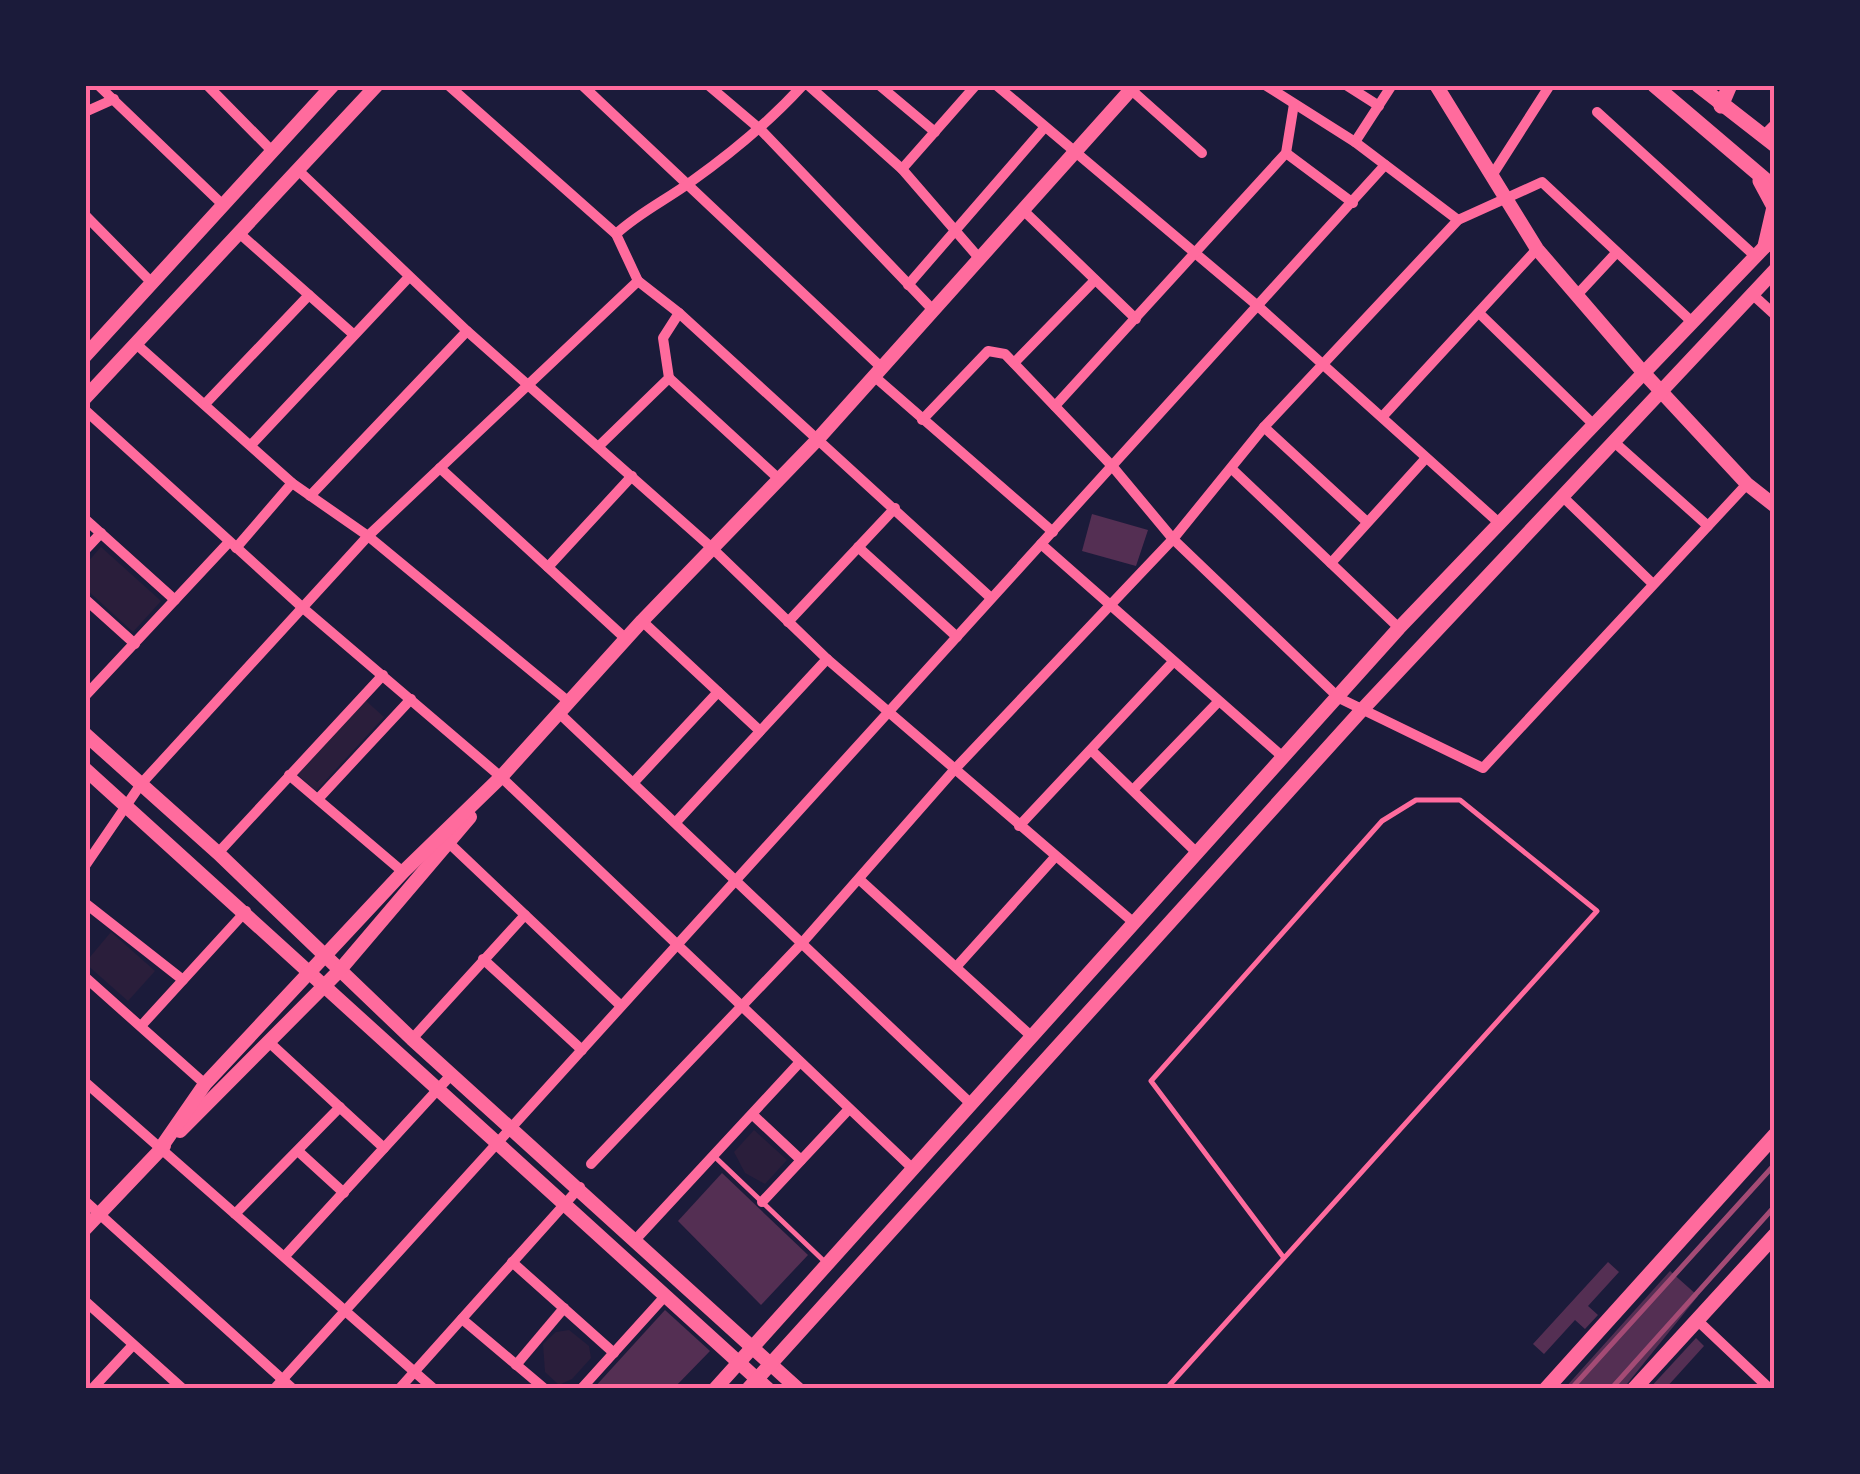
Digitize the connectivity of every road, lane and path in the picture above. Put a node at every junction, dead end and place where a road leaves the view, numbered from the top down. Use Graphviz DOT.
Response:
graph roads {
  1 [pos="98,85"];
  2 [pos="207,85"];
  3 [pos="333,85"];
  4 [pos="378,85"];
  5 [pos="448,85"];
  6 [pos="582,85"];
  7 [pos="708,85"];
  8 [pos="805,85"];
  9 [pos="878,85"];
  10 [pos="976,85"];
  11 [pos="996,85"];
  12 [pos="1264,85"];
  13 [pos="1346,85"];
  14 [pos="1392,85"];
  15 [pos="1436,85"];
  16 [pos="1550,85"];
  17 [pos="1654,85"];
  18 [pos="1698,85"];
  19 [pos="1730,85"];
  20 [pos="1131,86"];
  21 [pos="114,99"];
  22 [pos="1294,104"];
  23 [pos="1379,106"];
  24 [pos="1721,106"];
  25 [pos="85,112"];
  26 [pos="1597,112"];
  27 [pos="1775,124"];
  28 [pos="1044,128"];
  29 [pos="760,130"];
  30 [pos="935,132"];
  31 [pos="1769,140"];
  32 [pos="1355,142"];
  33 [pos="272,151"];
  34 [pos="1202,153"];
  35 [pos="1286,153"];
  36 [pos="1074,154"];
  37 [pos="1386,165"];
  38 [pos="902,169"];
  39 [pos="298,170"];
  40 [pos="1752,170"];
  41 [pos="1493,174"];
  42 [pos="688,184"];
  43 [pos="1775,188"];
  44 [pos="1506,196"];
  45 [pos="1353,202"];
  46 [pos="223,205"];
  47 [pos="1024,211"];
  48 [pos="85,216"];
  49 [pos="1458,220"];
  50 [pos="954,232"];
  51 [pos="239,233"];
  52 [pos="616,234"];
  53 [pos="1765,246"];
  54 [pos="1537,249"];
  55 [pos="1616,253"];
  56 [pos="1195,254"];
  57 [pos="979,258"];
  58 [pos="1775,270"];
  59 [pos="409,277"];
  60 [pos="1094,280"];
  61 [pos="638,282"];
  62 [pos="152,283"];
  63 [pos="908,285"];
  64 [pos="1752,294"];
  65 [pos="310,295"];
  66 [pos="1576,296"];
  67 [pos="1260,307"];
  68 [pos="932,310"];
  69 [pos="1479,313"];
  70 [pos="679,314"];
  71 [pos="1775,315"];
  72 [pos="1136,320"];
  73 [pos="1691,321"];
  74 [pos="466,331"];
  75 [pos="352,334"];
  76 [pos="136,343"];
  77 [pos="85,356"];
  78 [pos="1014,362"];
  79 [pos="1324,367"];
  80 [pos="1642,371"];
  81 [pos="878,373"];
  82 [pos="668,378"];
  83 [pos="525,384"];
  84 [pos="1661,390"];
  85 [pos="85,398"];
  86 [pos="206,403"];
  87 [pos="1055,406"];
  88 [pos="85,410"];
  89 [pos="1383,416"];
  90 [pos="922,420"];
  91 [pos="1594,424"];
  92 [pos="1264,427"];
  93 [pos="817,440"];
  94 [pos="1613,441"];
  95 [pos="250,445"];
  96 [pos="599,446"];
  97 [pos="1426,458"];
  98 [pos="1113,467"];
  99 [pos="440,468"];
  100 [pos="1233,470"];
  101 [pos="632,476"];
  102 [pos="780,480"];
  103 [pos="292,483"];
  104 [pos="1747,484"];
  105 [pos="310,496"];
  106 [pos="1562,496"];
  107 [pos="1775,506"];
  108 [pos="895,508"];
  109 [pos="85,519"];
  110 [pos="1367,522"];
  111 [pos="1498,522"];
  112 [pos="1708,526"];
  113 [pos="1053,532"];
  114 [pos="101,533"];
  115 [pos="368,536"];
  116 [pos="1173,540"];
  117 [pos="1041,544"];
  118 [pos="233,545"];
  119 [pos="858,547"];
  120 [pos="712,548"];
  121 [pos="85,550"];
  122 [pos="1331,562"];
  123 [pos="548,567"];
  124 [pos="1654,584"];
  125 [pos="992,598"];
  126 [pos="85,600"];
  127 [pos="175,600"];
  128 [pos="1109,606"];
  129 [pos="303,608"];
  130 [pos="642,621"];
  131 [pos="788,622"];
  132 [pos="1398,628"];
  133 [pos="956,638"];
  134 [pos="626,639"];
  135 [pos="135,644"];
  136 [pos="828,660"];
  137 [pos="1172,663"];
  138 [pos="383,675"];
  139 [pos="718,692"];
  140 [pos="85,696"];
  141 [pos="1339,698"];
  142 [pos="411,699"];
  143 [pos="1218,702"];
  144 [pos="564,707"];
  145 [pos="886,712"];
  146 [pos="1360,712"];
  147 [pos="760,732"];
  148 [pos="85,734"];
  149 [pos="1092,750"];
  150 [pos="1284,758"];
  151 [pos="85,769"];
  152 [pos="954,770"];
  153 [pos="290,776"];
  154 [pos="502,777"];
  155 [pos="635,782"];
  156 [pos="142,784"];
  157 [pos="1133,790"];
  158 [pos="318,799"];
  159 [pos="128,807"];
  160 [pos="677,821"];
  161 [pos="1019,826"];
  162 [pos="450,844"];
  163 [pos="1196,852"];
  164 [pos="218,853"];
  165 [pos="1055,857"];
  166 [pos="85,866"];
  167 [pos="402,872"];
  168 [pos="737,878"];
  169 [pos="860,880"];
  170 [pos="85,903"];
  171 [pos="246,911"];
  172 [pos="525,915"];
  173 [pos="1133,922"];
  174 [pos="802,944"];
  175 [pos="674,946"];
  176 [pos="324,956"];
  177 [pos="483,959"];
  178 [pos="958,966"];
  179 [pos="310,970"];
  180 [pos="340,971"];
  181 [pos="85,977"];
  182 [pos="183,980"];
  183 [pos="326,985"];
  184 [pos="619,1004"];
  185 [pos="741,1008"];
  186 [pos="140,1026"];
  187 [pos="1031,1036"];
  188 [pos="412,1039"];
  189 [pos="271,1044"];
  190 [pos="582,1050"];
  191 [pos="800,1062"];
  192 [pos="451,1074"];
  193 [pos="85,1082"];
  194 [pos="205,1084"];
  195 [pos="437,1090"];
  196 [pos="970,1103"];
  197 [pos="340,1107"];
  198 [pos="849,1109"];
  199 [pos="753,1115"];
  200 [pos="1775,1126"];
  201 [pos="511,1128"];
  202 [pos="1775,1135"];
  203 [pos="498,1144"];
  204 [pos="384,1148"];
  205 [pos="160,1150"];
  206 [pos="298,1150"];
  207 [pos="714,1156"];
  208 [pos="802,1160"];
  209 [pos="591,1164"];
  210 [pos="910,1167"];
  211 [pos="1742,1167"];
  212 [pos="580,1188"];
  213 [pos="344,1193"];
  214 [pos="85,1201"];
  215 [pos="566,1202"];
  216 [pos="762,1202"];
  217 [pos="100,1214"];
  218 [pos="235,1214"];
  219 [pos="85,1229"];
  220 [pos="1774,1237"];
  221 [pos="636,1239"];
  222 [pos="285,1256"];
  223 [pos="1284,1258"];
  224 [pos="512,1262"];
  225 [pos="826,1263"];
  226 [pos="666,1295"];
  227 [pos="85,1300"];
  228 [pos="564,1308"];
  229 [pos="347,1310"];
  230 [pos="462,1320"];
  231 [pos="1697,1320"];
  232 [pos="133,1345"];
  233 [pos="751,1347"];
  234 [pos="614,1352"];
  235 [pos="739,1362"];
  236 [pos="770,1363"];
  237 [pos="516,1365"];
  238 [pos="416,1372"];
  239 [pos="279,1384"];
  240 [pos="758,1386"];
  241 [pos="92,1389"];
  242 [pos="183,1389"];
  243 [pos="293,1389"];
  244 [pos="399,1389"];
  245 [pos="434,1389"];
  246 [pos="546,1389"];
  247 [pos="581,1389"];
  248 [pos="715,1389"];
  249 [pos="798,1389"];
  250 [pos="1166,1389"];
  251 [pos="1546,1389"];
  252 [pos="1634,1389"];
  253 [pos="1770,1389"];
  1 -- 21 [label="street"];
  2 -- 33 [label="street"];
  3 -- 33 [label="main road"];
  4 -- 39 [label="main road"];
  5 -- 52 [label="street"];
  6 -- 42 [label="street"];
  7 -- 29 [label="street"];
  8 -- 29 [label="street"];
  8 -- 38 [label="street"];
  9 -- 30 [label="street"];
  10 -- 30 [label="street"];
  11 -- 28 [label="street"];
  12 -- 22 [label="street"];
  13 -- 23 [label="street"];
  14 -- 23 [label="street"];
  15 -- 41 [label="main road"];
  16 -- 41 [label="street"];
  17 -- 40 [label="main road"];
  18 -- 24 [label="main road"];
  19 -- 24 [label="main road"];
  20 -- 34 [label="street"];
  20 -- 36 [label="main road"];
  21 -- 25 [label="street"];
  21 -- 46 [label="street"];
  22 -- 32 [label="street"];
  22 -- 35 [label="street"];
  23 -- 32 [label="street"];
  24 -- 31 [label="main road"];
  26 -- 53 [label="street"];
  27 -- 31 [label="street"];
  28 -- 36 [label="street"];
  28 -- 50 [label="street"];
  29 -- 42 [label="street"];
  29 -- 63 [label="street"];
  30 -- 38 [label="street"];
  32 -- 37 [label="street"];
  33 -- 46 [label="main road"];
  35 -- 45 [label="street"];
  35 -- 56 [label="street"];
  36 -- 47 [label="main road"];
  36 -- 56 [label="street"];
  37 -- 45 [label="street"];
  37 -- 49 [label="street"];
  38 -- 50 [label="street"];
  39 -- 51 [label="main road"];
  39 -- 59 [label="street"];
  40 -- 43 [label="main road"];
  40 -- 53 [label="main road"];
  41 -- 44 [label="main road"];
  42 -- 52 [label="street"];
  42 -- 81 [label="street"];
  44 -- 49 [label="street"];
  44 -- 54 [label="main road"];
  44 -- 55 [label="street"];
  45 -- 67 [label="street"];
  46 -- 62 [label="main road"];
  47 -- 57 [label="main road"];
  47 -- 60 [label="street"];
  48 -- 62 [label="street"];
  49 -- 79 [label="street"];
  50 -- 57 [label="street"];
  50 -- 63 [label="street"];
  51 -- 65 [label="street"];
  51 -- 76 [label="main road"];
  52 -- 61 [label="street"];
  53 -- 73 [label="main road"];
  54 -- 66 [label="main road"];
  54 -- 69 [label="street"];
  55 -- 66 [label="street"];
  55 -- 73 [label="street"];
  56 -- 67 [label="street"];
  56 -- 72 [label="street"];
  57 -- 68 [label="main road"];
  58 -- 64 [label="main road"];
  59 -- 74 [label="street"];
  59 -- 75 [label="street"];
  60 -- 72 [label="street"];
  60 -- 78 [label="street"];
  61 -- 70 [label="street"];
  61 -- 83 [label="street"];
  62 -- 77 [label="main road"];
  63 -- 68 [label="street"];
  64 -- 71 [label="street"];
  64 -- 84 [label="main road"];
  65 -- 75 [label="street"];
  65 -- 86 [label="street"];
  66 -- 80 [label="main road"];
  67 -- 79 [label="street"];
  67 -- 98 [label="street"];
  68 -- 81 [label="main road"];
  69 -- 89 [label="street"];
  69 -- 91 [label="street"];
  70 -- 82 [label="street"];
  70 -- 93 [label="street"];
  72 -- 87 [label="street"];
  73 -- 80 [label="main road"];
  74 -- 83 [label="street"];
  74 -- 105 [label="street"];
  75 -- 95 [label="street"];
  76 -- 85 [label="main road"];
  76 -- 86 [label="street"];
  78 -- 87 [label="street"];
  78 -- 90 [label="street"];
  79 -- 89 [label="street"];
  79 -- 92 [label="street"];
  80 -- 84 [label="main road"];
  80 -- 91 [label="main road"];
  81 -- 90 [label="street"];
  81 -- 93 [label="main road"];
  82 -- 96 [label="street"];
  82 -- 102 [label="street"];
  83 -- 96 [label="street"];
  83 -- 99 [label="street"];
  84 -- 94 [label="main road"];
  84 -- 104 [label="main road"];
  86 -- 95 [label="street"];
  87 -- 98 [label="street"];
  88 -- 118 [label="street"];
  89 -- 97 [label="street"];
  90 -- 113 [label="street"];
  91 -- 111 [label="main road"];
  92 -- 100 [label="street"];
  92 -- 110 [label="street"];
  93 -- 102 [label="main road"];
  93 -- 108 [label="street"];
  94 -- 106 [label="main road"];
  94 -- 112 [label="street"];
  95 -- 103 [label="street"];
  96 -- 101 [label="street"];
  97 -- 110 [label="street"];
  97 -- 111 [label="street"];
  98 -- 113 [label="street"];
  98 -- 116 [label="street"];
  99 -- 115 [label="street"];
  99 -- 123 [label="street"];
  100 -- 116 [label="street"];
  100 -- 122 [label="street"];
  101 -- 120 [label="street"];
  101 -- 123 [label="street"];
  102 -- 120 [label="main road"];
  103 -- 105 [label="street"];
  103 -- 118 [label="street"];
  104 -- 107 [label="main road"];
  104 -- 112 [label="street"];
  105 -- 115 [label="street"];
  106 -- 124 [label="street"];
  106 -- 146 [label="main road"];
  108 -- 119 [label="street"];
  108 -- 125 [label="street"];
  109 -- 114 [label="street"];
  110 -- 122 [label="street"];
  111 -- 132 [label="main road"];
  112 -- 124 [label="street"];
  113 -- 117 [label="street"];
  114 -- 121 [label="street"];
  114 -- 127 [label="street"];
  115 -- 129 [label="street"];
  115 -- 144 [label="street"];
  116 -- 128 [label="street"];
  116 -- 141 [label="street"];
  117 -- 125 [label="street"];
  117 -- 128 [label="street"];
  118 -- 127 [label="street"];
  118 -- 129 [label="street"];
  119 -- 131 [label="street"];
  119 -- 133 [label="street"];
  120 -- 130 [label="main road"];
  120 -- 131 [label="street"];
  122 -- 132 [label="street"];
  123 -- 134 [label="street"];
  124 -- 146 [label="street"];
  125 -- 133 [label="street"];
  126 -- 135 [label="street"];
  127 -- 135 [label="street"];
  128 -- 137 [label="street"];
  128 -- 152 [label="street"];
  129 -- 138 [label="street"];
  129 -- 156 [label="street"];
  130 -- 134 [label="main road"];
  130 -- 139 [label="street"];
  131 -- 136 [label="street"];
  132 -- 141 [label="main road"];
  133 -- 145 [label="street"];
  134 -- 144 [label="main road"];
  135 -- 140 [label="street"];
  136 -- 145 [label="street"];
  136 -- 147 [label="street"];
  137 -- 143 [label="street"];
  137 -- 149 [label="street"];
  138 -- 142 [label="street"];
  138 -- 153 [label="street"];
  139 -- 147 [label="street"];
  139 -- 155 [label="street"];
  141 -- 146 [label="street"];
  141 -- 150 [label="main road"];
  142 -- 154 [label="street"];
  142 -- 158 [label="street"];
  143 -- 150 [label="street"];
  143 -- 157 [label="street"];
  144 -- 154 [label="main road"];
  144 -- 155 [label="street"];
  145 -- 152 [label="street"];
  145 -- 168 [label="street"];
  146 -- 236 [label="main road"];
  147 -- 160 [label="street"];
  148 -- 156 [label="main road"];
  149 -- 157 [label="street"];
  149 -- 161 [label="street"];
  150 -- 163 [label="main road"];
  151 -- 159 [label="main road"];
  152 -- 161 [label="street"];
  152 -- 169 [label="street"];
  153 -- 158 [label="street"];
  153 -- 164 [label="street"];
  154 -- 162 [label="main road"];
  154 -- 167 [label="main road"];
  154 -- 175 [label="street"];
  155 -- 160 [label="street"];
  156 -- 159 [label="street"];
  156 -- 164 [label="main road"];
  157 -- 163 [label="street"];
  158 -- 167 [label="street"];
  159 -- 166 [label="street"];
  159 -- 171 [label="main road"];
  160 -- 168 [label="street"];
  161 -- 165 [label="street"];
  162 -- 172 [label="street"];
  162 -- 180 [label="main road"];
  163 -- 173 [label="main road"];
  164 -- 176 [label="main road"];
  165 -- 173 [label="street"];
  165 -- 178 [label="street"];
  167 -- 176 [label="main road"];
  168 -- 174 [label="street"];
  168 -- 175 [label="street"];
  169 -- 174 [label="street"];
  169 -- 178 [label="street"];
  170 -- 182 [label="street"];
  171 -- 179 [label="main road"];
  171 -- 182 [label="street"];
  172 -- 177 [label="street"];
  172 -- 184 [label="street"];
  173 -- 187 [label="main road"];
  174 -- 185 [label="street"];
  174 -- 196 [label="street"];
  175 -- 184 [label="street"];
  175 -- 185 [label="street"];
  176 -- 179 [label="main road"];
  176 -- 180 [label="main road"];
  177 -- 188 [label="street"];
  177 -- 190 [label="street"];
  178 -- 187 [label="street"];
  179 -- 183 [label="main road"];
  179 -- 194 [label="main road"];
  180 -- 183 [label="main road"];
  180 -- 188 [label="main road"];
  181 -- 186 [label="street"];
  182 -- 186 [label="street"];
  183 -- 189 [label="main road"];
  183 -- 195 [label="main road"];
  184 -- 190 [label="street"];
  185 -- 191 [label="street"];
  185 -- 209 [label="street"];
  186 -- 194 [label="street"];
  187 -- 196 [label="main road"];
  188 -- 192 [label="main road"];
  189 -- 197 [label="street"];
  189 -- 205 [label="main road"];
  190 -- 201 [label="street"];
  191 -- 198 [label="street"];
  191 -- 199 [label="street"];
  192 -- 195 [label="street"];
  192 -- 201 [label="main road"];
  193 -- 205 [label="street"];
  194 -- 205 [label="main road"];
  195 -- 203 [label="main road"];
  195 -- 204 [label="street"];
  196 -- 210 [label="main road"];
  197 -- 204 [label="street"];
  197 -- 206 [label="street"];
  198 -- 208 [label="street"];
  198 -- 210 [label="street"];
  199 -- 207 [label="street"];
  199 -- 208 [label="street"];
  200 -- 211 [label="main road"];
  201 -- 203 [label="street"];
  201 -- 212 [label="main road"];
  202 -- 211 [label="main road"];
  203 -- 215 [label="main road"];
  203 -- 229 [label="street"];
  204 -- 213 [label="street"];
  205 -- 217 [label="main road"];
  205 -- 218 [label="street"];
  206 -- 213 [label="street"];
  206 -- 218 [label="street"];
  207 -- 216 [label="lane"];
  207 -- 221 [label="street"];
  208 -- 216 [label="street"];
  210 -- 225 [label="main road"];
  211 -- 251 [label="main road"];
  212 -- 215 [label="street"];
  212 -- 221 [label="main road"];
  213 -- 222 [label="street"];
  214 -- 217 [label="street"];
  215 -- 224 [label="street"];
  215 -- 226 [label="main road"];
  216 -- 225 [label="lane"];
  217 -- 219 [label="main road"];
  217 -- 239 [label="street"];
  218 -- 222 [label="street"];
  220 -- 231 [label="main road"];
  221 -- 233 [label="main road"];
  222 -- 229 [label="street"];
  223 -- 223 [label="lane"];
  223 -- 250 [label="lane"];
  224 -- 228 [label="street"];
  224 -- 230 [label="street"];
  225 -- 233 [label="main road"];
  226 -- 234 [label="street"];
  226 -- 235 [label="main road"];
  227 -- 232 [label="street"];
  228 -- 234 [label="street"];
  228 -- 237 [label="street"];
  229 -- 238 [label="street"];
  229 -- 239 [label="street"];
  230 -- 237 [label="street"];
  230 -- 238 [label="street"];
  231 -- 252 [label="main road"];
  231 -- 253 [label="street"];
  232 -- 241 [label="street"];
  232 -- 242 [label="street"];
  233 -- 235 [label="main road"];
  233 -- 236 [label="main road"];
  234 -- 247 [label="street"];
  235 -- 240 [label="main road"];
  235 -- 248 [label="main road"];
  236 -- 240 [label="main road"];
  236 -- 249 [label="main road"];
  237 -- 246 [label="street"];
  238 -- 244 [label="street"];
  238 -- 245 [label="street"];
  239 -- 243 [label="street"];
}
